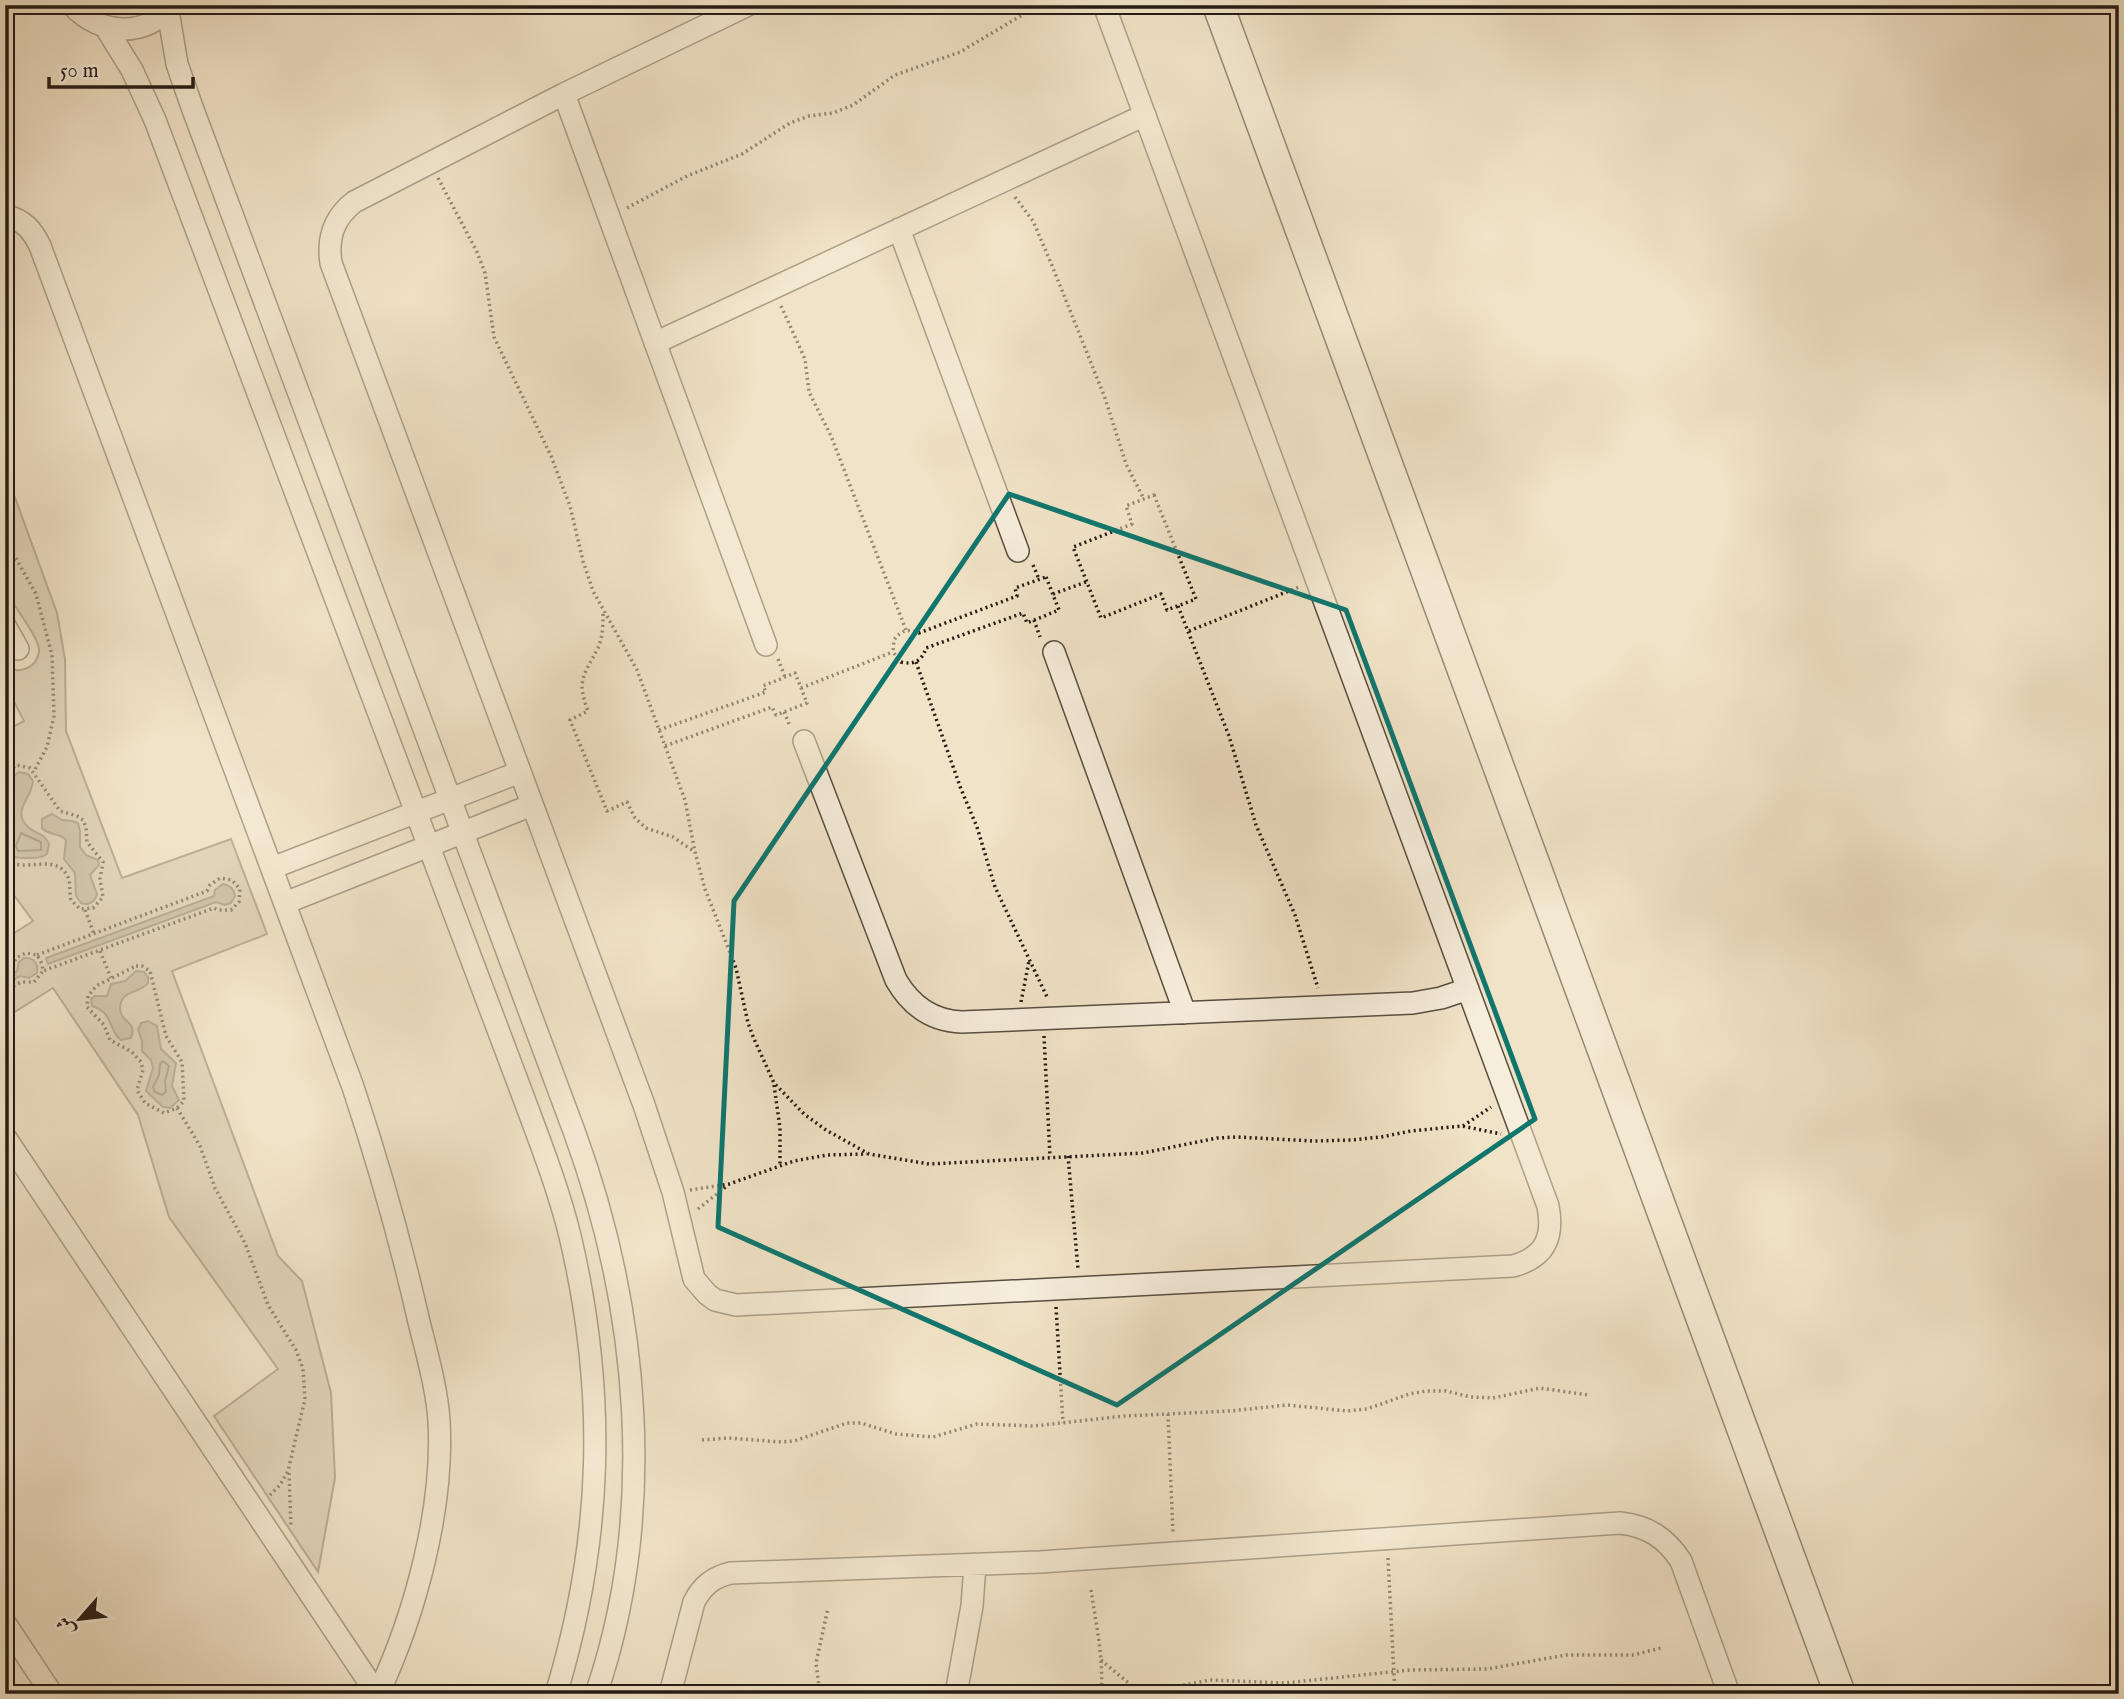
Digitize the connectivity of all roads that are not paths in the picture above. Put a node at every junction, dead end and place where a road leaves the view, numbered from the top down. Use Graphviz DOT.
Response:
graph roads {
  1 [pos="72,5"];
  2 [pos="748,5"];
  3 [pos="1104,5"];
  4 [pos="1217,5"];
  5 [pos="170,8"];
  6 [pos="106,28"];
  7 [pos="564,94"];
  8 [pos="1145,116"];
  9 [pos="5,215"];
  10 [pos="899,229"];
  11 [pos="655,343"];
  12 [pos="1018,551"];
  13 [pos="5,626"];
  14 [pos="766,645"];
  15 [pos="18,649"];
  16 [pos="1054,652"];
  17 [pos="804,741"];
  18 [pos="520,772"];
  19 [pos="450,799"];
  20 [pos="532,805"];
  21 [pos="416,812"];
  22 [pos="462,832"];
  23 [pos="429,846"];
  24 [pos="272,868"];
  25 [pos="285,903"];
  26 [pos="1468,989"];
  27 [pos="1185,1013"];
  28 [pos="7,1145"];
  29 [pos="975,1565"];
  30 [pos="5,1623"];
  31 [pos="52,1694"];
  32 [pos="377,1694"];
  33 [pos="556,1694"];
  34 [pos="596,1694"];
  35 [pos="670,1694"];
  36 [pos="956,1694"];
  37 [pos="1729,1694"];
  38 [pos="1840,1694"];
  1 -- 6 [label="street"];
  2 -- 7 [label="street"];
  3 -- 8 [label="street"];
  4 -- 38 [label="main road"];
  5 -- 6 [label="street"];
  5 -- 19 [label="street"];
  6 -- 21 [label="street"];
  7 -- 11 [label="street"];
  7 -- 18 [label="street"];
  8 -- 10 [label="street"];
  8 -- 26 [label="street"];
  9 -- 24 [label="street"];
  10 -- 11 [label="street"];
  10 -- 12 [label="street"];
  11 -- 14 [label="street"];
  13 -- 15 [label="street"];
  16 -- 27 [label="street"];
  17 -- 27 [label="street"];
  18 -- 19 [label="street"];
  18 -- 20 [label="street"];
  19 -- 21 [label="street"];
  19 -- 22 [label="street"];
  20 -- 22 [label="street"];
  20 -- 26 [label="street"];
  21 -- 23 [label="street"];
  21 -- 24 [label="street"];
  22 -- 23 [label="street"];
  22 -- 34 [label="street"];
  23 -- 25 [label="street"];
  23 -- 33 [label="street"];
  24 -- 25 [label="street"];
  25 -- 32 [label="street"];
  26 -- 27 [label="street"];
  28 -- 32 [label="street"];
  29 -- 35 [label="street"];
  29 -- 36 [label="street"];
  29 -- 37 [label="street"];
  30 -- 31 [label="street"];
}
